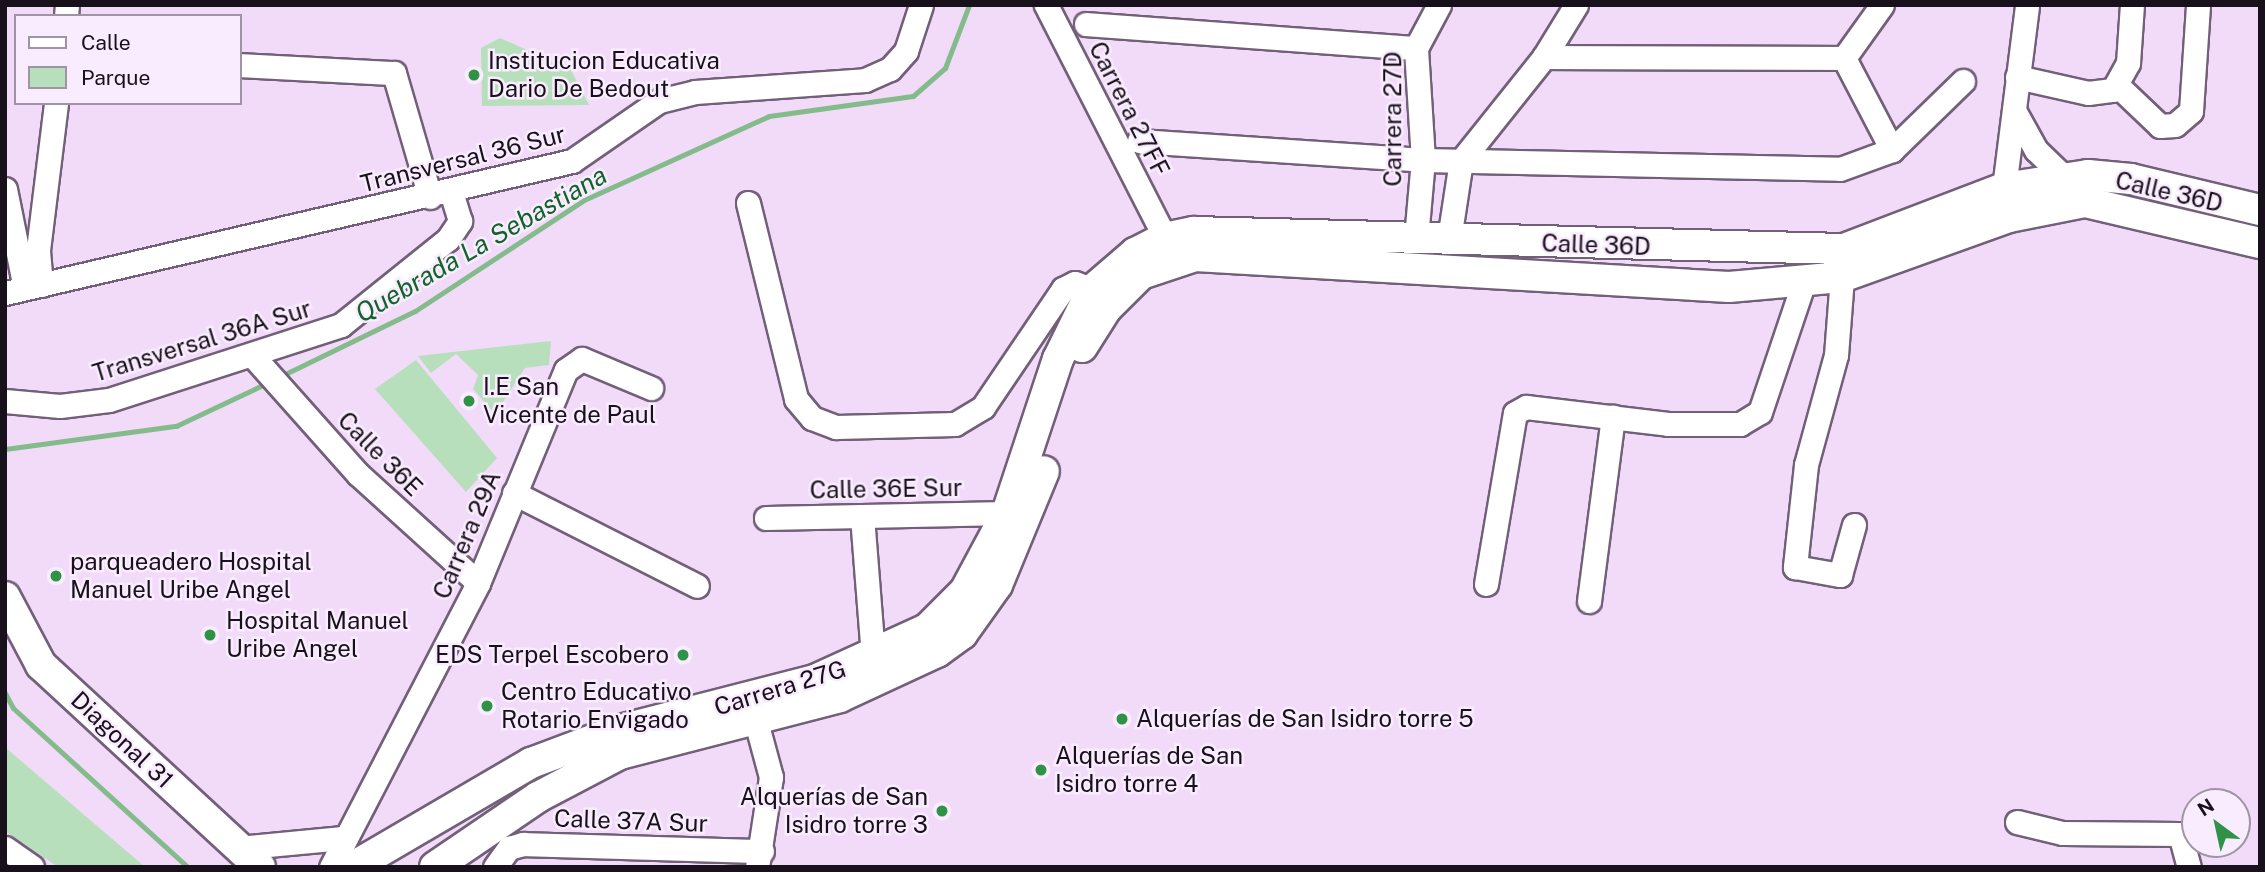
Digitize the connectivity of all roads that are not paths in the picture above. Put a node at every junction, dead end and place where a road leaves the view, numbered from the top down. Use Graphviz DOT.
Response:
graph roads {
  1 [pos="921,5"];
  2 [pos="1046,5"];
  3 [pos="1439,5"];
  4 [pos="1576,5"];
  5 [pos="1882,5"];
  6 [pos="2027,5"];
  7 [pos="2132,5"];
  8 [pos="2198,5"];
  9 [pos="1086,24"];
  10 [pos="1416,48"];
  11 [pos="1544,57"];
  12 [pos="1844,58"];
  13 [pos="242,65"];
  14 [pos="2017,77"];
  15 [pos="1964,81"];
  16 [pos="2118,86"];
  17 [pos="56,105"];
  18 [pos="2015,112"];
  19 [pos="1139,141"];
  20 [pos="1892,150"];
  21 [pos="1423,160"];
  22 [pos="1461,161"];
  23 [pos="2064,177"];
  24 [pos="2004,188"];
  25 [pos="5,190"];
  26 [pos="440,194"];
  27 [pos="748,203"];
  28 [pos="2260,210"];
  29 [pos="1165,238"];
  30 [pos="1416,238"];
  31 [pos="1454,239"];
  32 [pos="2260,243"];
  33 [pos="29,253"];
  34 [pos="1842,277"];
  35 [pos="1804,281"];
  36 [pos="24,289"];
  37 [pos="1092,290"];
  38 [pos="252,355"];
  39 [pos="651,388"];
  40 [pos="8,400"];
  41 [pos="1613,417"];
  42 [pos="1044,438"];
  43 [pos="514,493"];
  44 [pos="1007,513"];
  45 [pos="862,516"];
  46 [pos="766,518"];
  47 [pos="1854,525"];
  48 [pos="478,583"];
  49 [pos="1486,584"];
  50 [pos="697,586"];
  51 [pos="5,597"];
  52 [pos="1589,601"];
  53 [pos="873,657"];
  54 [pos="755,712"];
  55 [pos="2017,822"];
  56 [pos="342,838"];
  57 [pos="5,848"];
  58 [pos="248,857"];
  59 [pos="760,859"];
  60 [pos="498,861"];
  61 [pos="32,867"];
  62 [pos="331,867"];
  63 [pos="353,867"];
  64 [pos="435,867"];
  65 [pos="2189,867"];
  1 -- 26 [label="street, Transversal 36 Sur"];
  2 -- 29 [label="street, Carrera 27FF"];
  3 -- 10 [label="street, Carrera 27D"];
  4 -- 11 [label="street"];
  5 -- 12 [label="street"];
  6 -- 14 [label="street"];
  7 -- 16 [label="street"];
  8 -- 16 [label="street"];
  9 -- 10 [label="street"];
  10 -- 21 [label="street, Carrera 27D"];
  11 -- 12 [label="street"];
  11 -- 22 [label="street"];
  12 -- 20 [label="street"];
  13 -- 26 [label="street"];
  14 -- 16 [label="street"];
  14 -- 18 [label="street"];
  15 -- 20 [label="street"];
  17 -- 33 [label="street"];
  18 -- 23 [label="street"];
  18 -- 24 [label="street"];
  19 -- 21 [label="street"];
  20 -- 22 [label="street"];
  21 -- 22 [label="street"];
  21 -- 30 [label="street, Carrera 27D"];
  22 -- 31 [label="street"];
  23 -- 24 [label="main road, Calle 36D"];
  23 -- 28 [label="main road, Calle 36D"];
  24 -- 31 [label="main road, Calle 36D"];
  25 -- 33 [label="street"];
  26 -- 36 [label="street, Transversal 36 Sur"];
  26 -- 38 [label="street, Transversal 36A Sur"];
  27 -- 37 [label="street"];
  29 -- 30 [label="main road, Calle 36D"];
  29 -- 37 [label="main road, Calle 36D"];
  30 -- 31 [label="main road, Calle 36D"];
  32 -- 34 [label="main road, Calle 36D"];
  33 -- 36 [label="street"];
  34 -- 35 [label="main road, Calle 36D"];
  34 -- 47 [label="street"];
  35 -- 41 [label="street"];
  35 -- 42 [label="main road, Calle 36D"];
  37 -- 42 [label="main road, Calle 36D"];
  38 -- 40 [label="street, Transversal 36A Sur"];
  38 -- 48 [label="street, Calle 36E"];
  39 -- 43 [label="street, Carrera 29A"];
  41 -- 49 [label="street"];
  41 -- 52 [label="street"];
  42 -- 44 [label="main road, Carrera 27G"];
  42 -- 54 [label="main road, Carrera 27G"];
  43 -- 48 [label="street, Carrera 29A"];
  43 -- 50 [label="street"];
  44 -- 45 [label="street, Calle 36E Sur"];
  44 -- 53 [label="main road, Carrera 27G"];
  45 -- 46 [label="street, Calle 36E Sur"];
  45 -- 53 [label="street"];
  48 -- 56 [label="street, Carrera 29A"];
  51 -- 58 [label="main road, Diagonal 31"];
  53 -- 54 [label="main road, Carrera 27G"];
  54 -- 59 [label="street"];
  54 -- 63 [label="main road, Carrera 27G"];
  54 -- 64 [label="main road, Carrera 27G"];
  55 -- 65 [label="street"];
  56 -- 58 [label="street"];
  56 -- 62 [label="street, Carrera 29A"];
  57 -- 61 [label="street"];
  59 -- 60 [label="street, Calle 37A Sur"];
}
